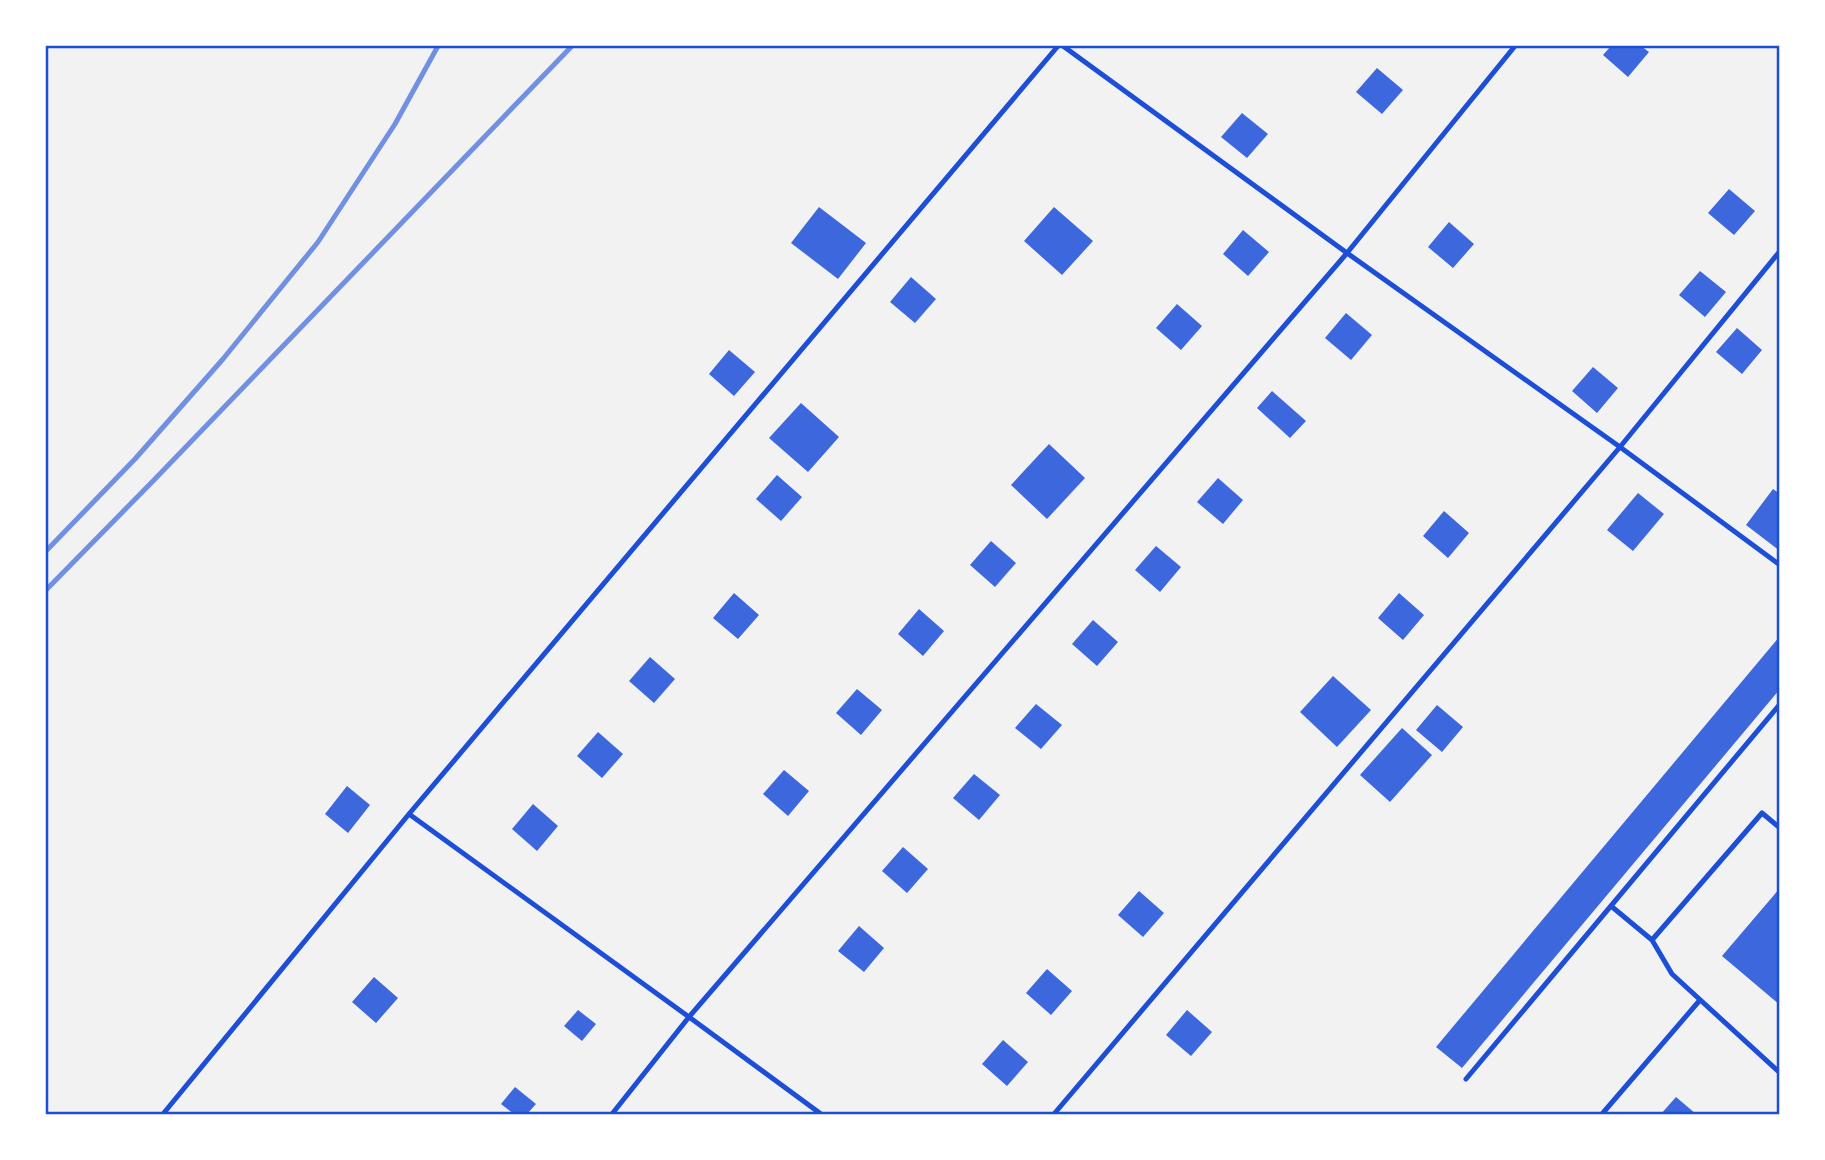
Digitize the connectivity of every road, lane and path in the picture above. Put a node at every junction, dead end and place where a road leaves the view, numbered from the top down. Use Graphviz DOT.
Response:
graph roads {
  1 [pos="1060,46"];
  2 [pos="1515,46"];
  3 [pos="1780,251"];
  4 [pos="1347,253"];
  5 [pos="1620,447"];
  6 [pos="1780,565"];
  7 [pos="1780,704"];
  8 [pos="409,814"];
  9 [pos="1780,828"];
  10 [pos="1611,905"];
  11 [pos="1652,940"];
  12 [pos="1700,1000"];
  13 [pos="689,1017"];
  14 [pos="1780,1073"];
  15 [pos="1466,1079"];
  16 [pos="163,1115"];
  17 [pos="612,1115"];
  18 [pos="821,1115"];
  19 [pos="1054,1115"];
  20 [pos="1602,1115"];
  1 -- 4 [label="lane"];
  1 -- 8 [label="lane"];
  2 -- 4 [label="lane"];
  3 -- 5 [label="lane"];
  4 -- 5 [label="lane"];
  4 -- 13 [label="lane"];
  5 -- 6 [label="lane"];
  5 -- 19 [label="lane"];
  7 -- 10 [label="lane"];
  8 -- 13 [label="lane"];
  8 -- 16 [label="lane"];
  9 -- 11 [label="lane"];
  10 -- 11 [label="lane"];
  10 -- 15 [label="lane"];
  11 -- 12 [label="lane"];
  12 -- 14 [label="lane"];
  12 -- 20 [label="lane"];
  13 -- 17 [label="lane"];
  13 -- 18 [label="lane"];
}
